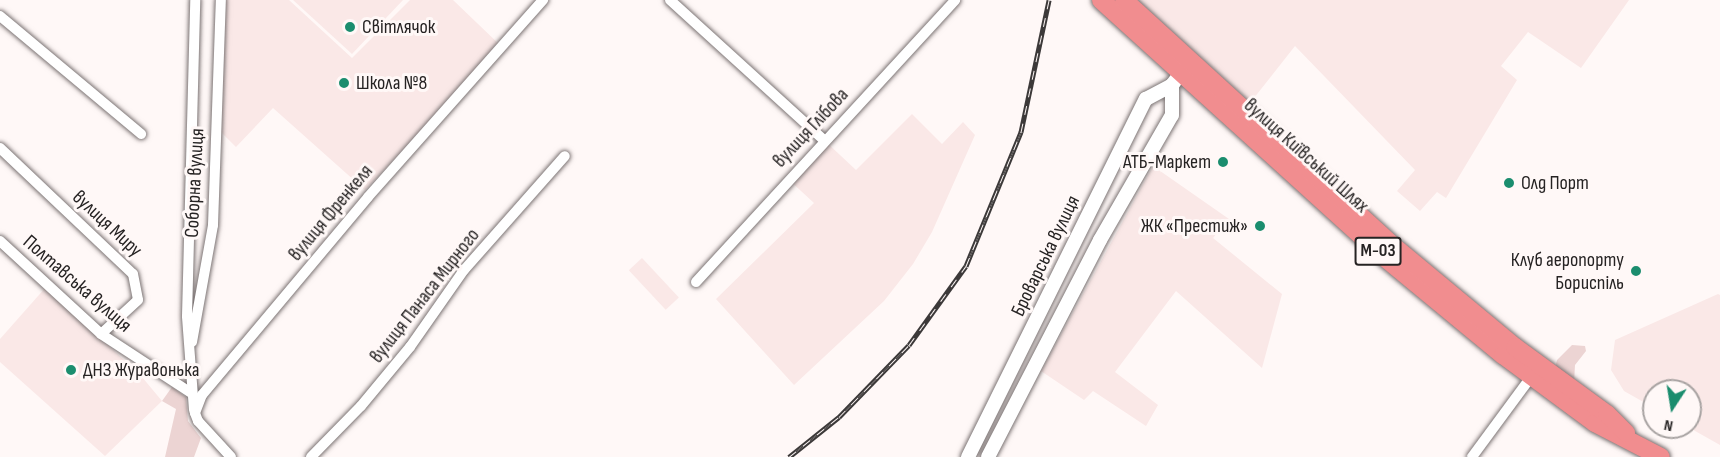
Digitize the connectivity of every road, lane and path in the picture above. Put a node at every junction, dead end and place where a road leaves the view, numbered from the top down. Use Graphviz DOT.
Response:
graph roads {
  1 [pos="195,0"];
  2 [pos="221,0"];
  3 [pos="543,0"];
  4 [pos="670,0"];
  5 [pos="955,0"];
  6 [pos="1101,0"];
  7 [pos="1124,0"];
  8 [pos="0,16"];
  9 [pos="1181,73"];
  10 [pos="141,134"];
  11 [pos="824,140"];
  12 [pos="0,148"];
  13 [pos="565,156"];
  14 [pos="0,241"];
  15 [pos="696,282"];
  16 [pos="101,334"];
  17 [pos="188,366"];
  18 [pos="1535,371"];
  19 [pos="191,393"];
  20 [pos="195,413"];
  21 [pos="231,457"];
  22 [pos="311,457"];
  23 [pos="968,457"];
  24 [pos="988,457"];
  25 [pos="1472,457"];
  26 [pos="1661,457"];
  1 -- 17 [label="street, Соборна вулиця"];
  2 -- 17 [label="street, Соборна вулиця"];
  3 -- 20 [label="street, вулиця Френкеля"];
  4 -- 11 [label="street"];
  5 -- 11 [label="street, вулиця Глібова"];
  6 -- 9 [label="highway, вулиця Київський Шлях / М-03"];
  7 -- 9 [label="highway, вулиця Київський Шлях / М-03"];
  8 -- 10 [label="street"];
  9 -- 18 [label="highway, вулиця Київський Шлях / М-03"];
  9 -- 23 [label="street, Броварська вулиця"];
  9 -- 24 [label="street, Броварська вулиця"];
  11 -- 15 [label="street, вулиця Глібова"];
  12 -- 16 [label="street, вулиця Миру"];
  13 -- 22 [label="street, вулиця Панаса Мирного"];
  14 -- 16 [label="street, Полтавська вулиця"];
  16 -- 19 [label="street, Полтавська вулиця"];
  17 -- 19 [label="street, Соборна вулиця"];
  18 -- 25 [label="street"];
  18 -- 26 [label="highway, вулиця Київський Шлях / М-03"];
  19 -- 20 [label="street, Соборна вулиця"];
  20 -- 21 [label="street"];
}
